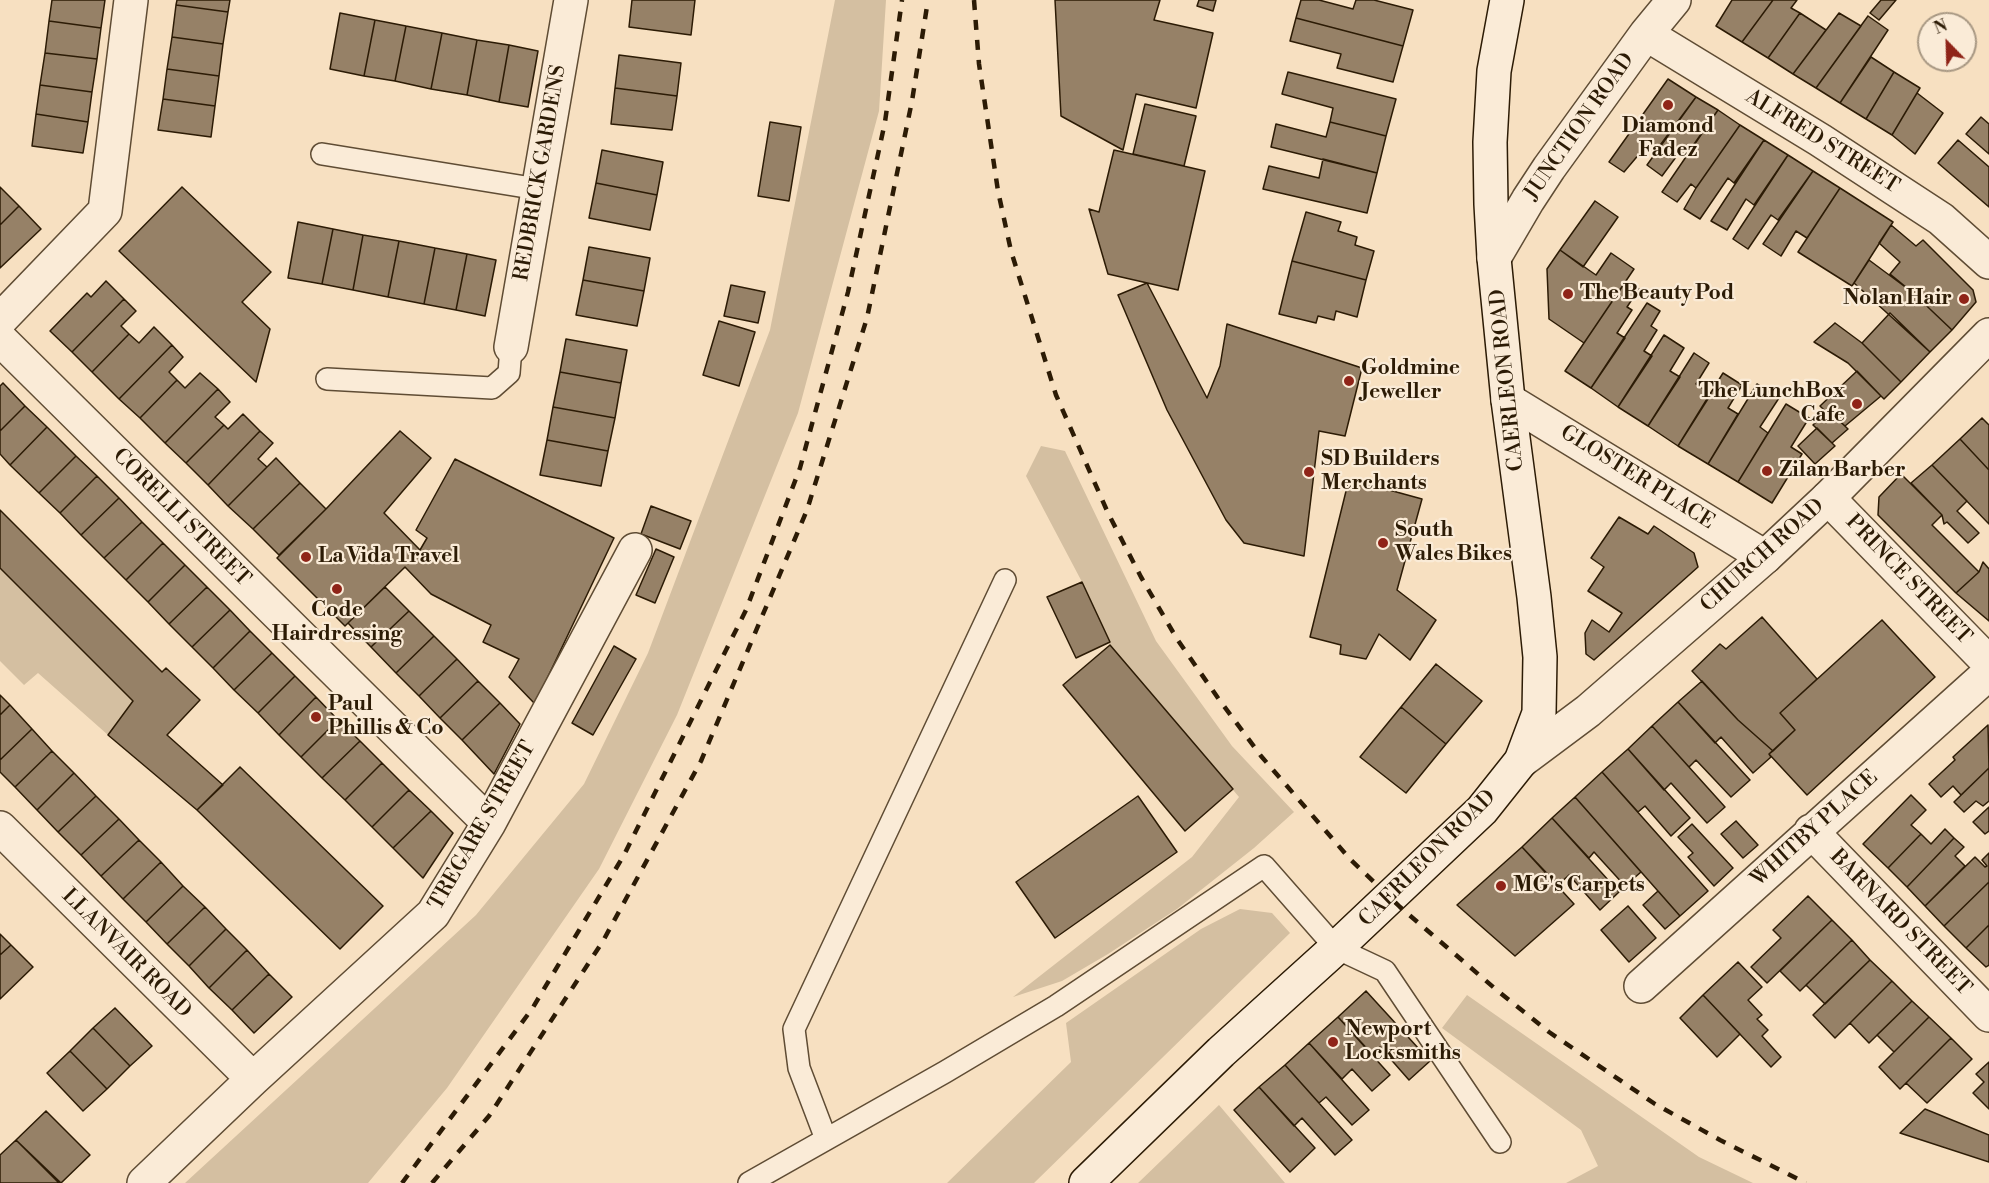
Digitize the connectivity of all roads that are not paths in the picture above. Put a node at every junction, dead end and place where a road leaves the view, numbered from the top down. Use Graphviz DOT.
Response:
graph roads {
  1 [pos="131,0"];
  2 [pos="571,0"];
  3 [pos="1507,0"];
  4 [pos="1674,0"];
  5 [pos="1646,34"];
  6 [pos="322,154"];
  7 [pos="538,189"];
  8 [pos="1494,258"];
  9 [pos="1989,262"];
  10 [pos="0,320"];
  11 [pos="1989,335"];
  12 [pos="0,339"];
  13 [pos="511,347"];
  14 [pos="327,379"];
  15 [pos="1508,400"];
  16 [pos="1828,498"];
  17 [pos="635,550"];
  18 [pos="1765,557"];
  19 [pos="1005,580"];
  20 [pos="1989,663"];
  21 [pos="1989,673"];
  22 [pos="1521,761"];
  23 [pos="489,823"];
  24 [pos="0,828"];
  25 [pos="1811,831"];
  26 [pos="1336,948"];
  27 [pos="1641,986"];
  28 [pos="1989,1015"];
  29 [pos="253,1079"];
  30 [pos="826,1139"];
  31 [pos="1500,1142"];
  32 [pos="144,1183"];
  33 [pos="749,1183"];
  34 [pos="1086,1183"];
  1 -- 10 [label="street"];
  2 -- 7 [label="street, REDBRICK GARDENS"];
  3 -- 8 [label="street, CAERLEON ROAD"];
  4 -- 5 [label="street, JUNCTION ROAD"];
  5 -- 8 [label="street, JUNCTION ROAD"];
  5 -- 9 [label="street, ALFRED STREET"];
  6 -- 7 [label="lane"];
  7 -- 13 [label="street, REDBRICK GARDENS"];
  8 -- 15 [label="street, CAERLEON ROAD"];
  11 -- 16 [label="street, CHURCH ROAD"];
  12 -- 23 [label="street, CORELLI STREET"];
  13 -- 14 [label="lane"];
  15 -- 18 [label="street, GLOSTER PLACE"];
  15 -- 22 [label="street, CAERLEON ROAD"];
  16 -- 18 [label="street, CHURCH ROAD"];
  16 -- 20 [label="street, PRINCE STREET"];
  17 -- 23 [label="street, TREGARE STREET"];
  18 -- 22 [label="street, CHURCH ROAD"];
  19 -- 30 [label="lane"];
  21 -- 25 [label="street, WHITBY PLACE"];
  22 -- 26 [label="street, CAERLEON ROAD"];
  23 -- 29 [label="street, TREGARE STREET"];
  24 -- 29 [label="street, LLANVAIR ROAD"];
  25 -- 27 [label="street, WHITBY PLACE"];
  25 -- 28 [label="street, BARNARD STREET"];
  26 -- 30 [label="lane"];
  26 -- 31 [label="lane"];
  26 -- 34 [label="street, CAERLEON ROAD"];
  29 -- 32 [label="street, TREGARE STREET"];
  30 -- 33 [label="lane"];
}
